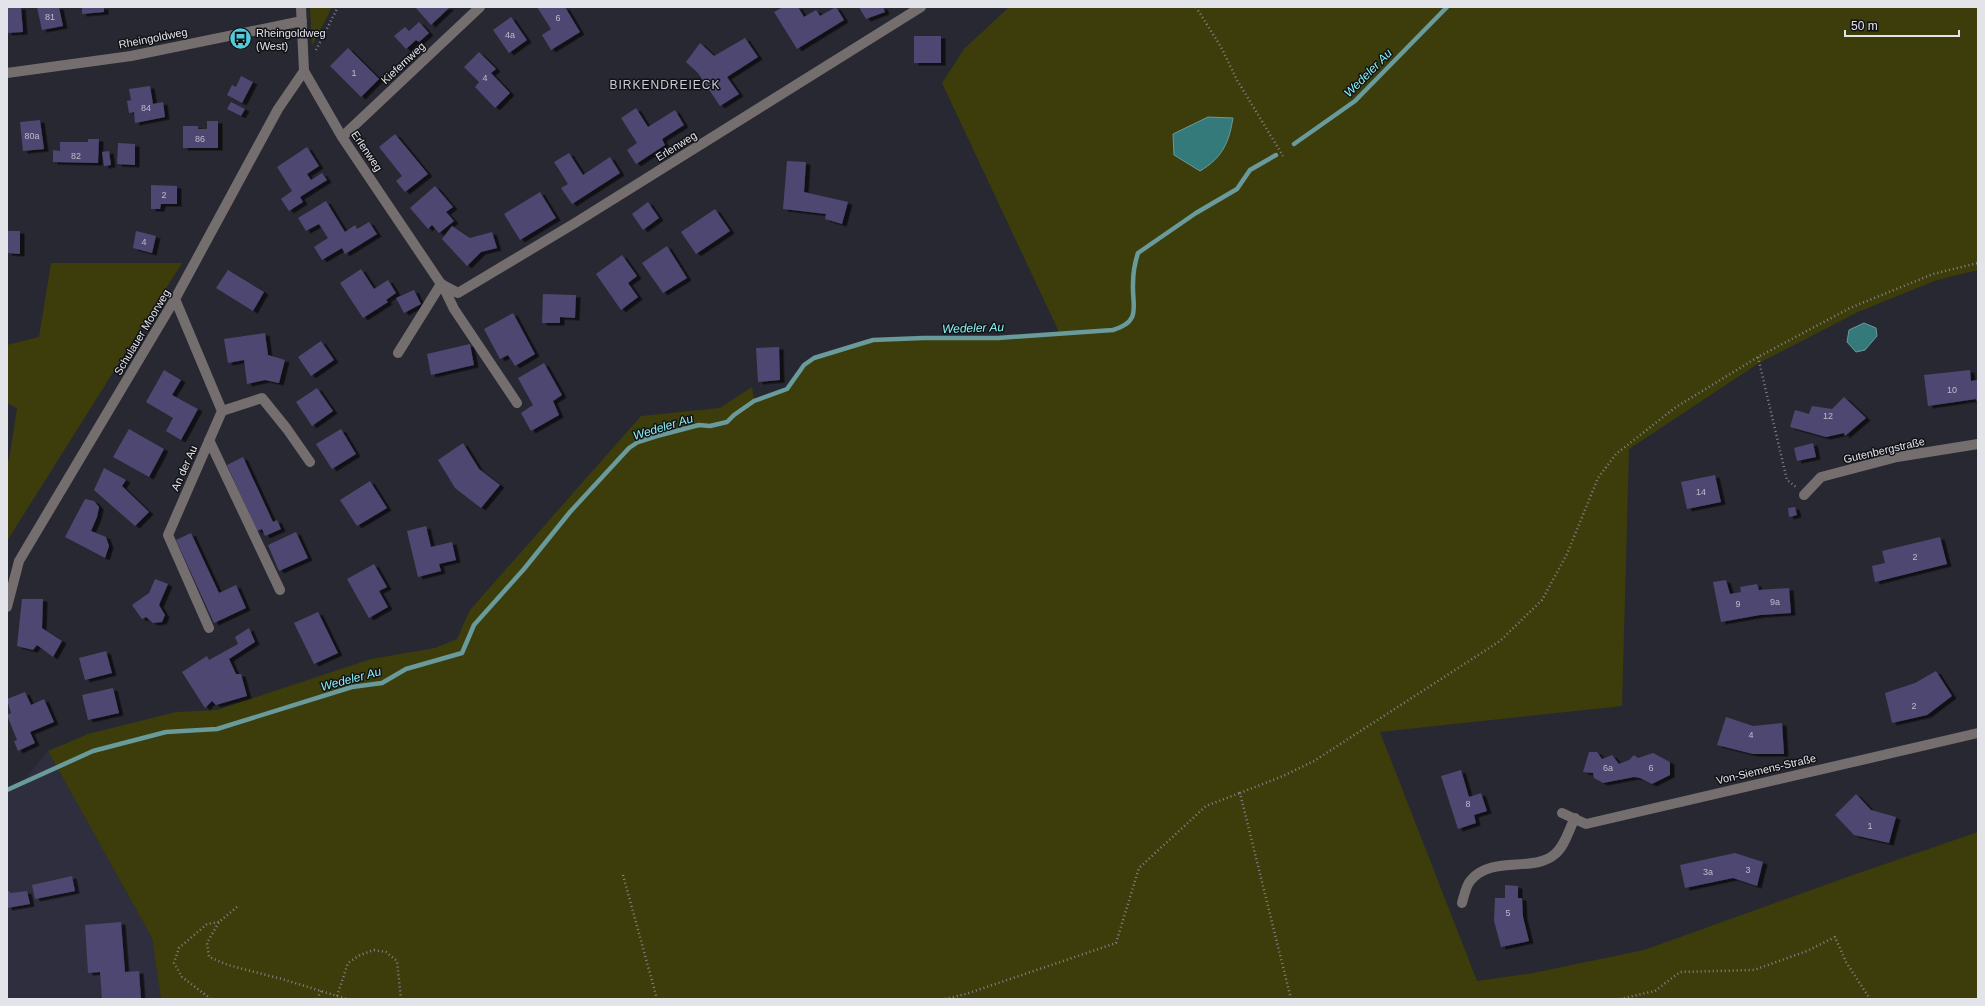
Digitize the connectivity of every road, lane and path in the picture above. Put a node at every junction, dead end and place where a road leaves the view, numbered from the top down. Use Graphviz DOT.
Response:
graph roads {
  1 [pos="301,7"];
  2 [pos="338,7"];
  3 [pos="480,7"];
  4 [pos="921,7"];
  5 [pos="1196,7"];
  6 [pos="302,21"];
  7 [pos="314,52"];
  8 [pos="304,71"];
  9 [pos="7,73"];
  10 [pos="342,137"];
  11 [pos="1283,156"];
  12 [pos="1978,263"];
  13 [pos="442,284"];
  14 [pos="175,299"];
  15 [pos="398,353"];
  16 [pos="1758,357"];
  17 [pos="517,403"];
  18 [pos="222,410"];
  19 [pos="209,440"];
  20 [pos="1978,444"];
  21 [pos="310,462"];
  22 [pos="1804,495"];
  23 [pos="280,590"];
  24 [pos="7,608"];
  25 [pos="209,628"];
  26 [pos="1978,733"];
  27 [pos="1240,793"];
  28 [pos="1562,813"];
  29 [pos="1574,818"];
  30 [pos="624,875"];
  31 [pos="1462,903"];
  32 [pos="237,907"];
  33 [pos="219,922"];
  34 [pos="320,991"];
  35 [pos="337,996"];
  36 [pos="212,999"];
  37 [pos="318,999"];
  38 [pos="348,999"];
  39 [pos="401,999"];
  40 [pos="657,999"];
  41 [pos="945,999"];
  42 [pos="1291,999"];
  43 [pos="1620,999"];
  44 [pos="1870,999"];
  1 -- 6 [label="street"];
  2 -- 7 [label="path"];
  3 -- 10 [label="street, Kiefernweg"];
  4 -- 13 [label="street, Erlenweg"];
  5 -- 11 [label="path"];
  6 -- 8 [label="street, Erlenweg"];
  6 -- 9 [label="street, Rheingoldweg"];
  8 -- 10 [label="street, Erlenweg"];
  8 -- 14 [label="street, Schulauer Moorweg"];
  10 -- 13 [label="street, Erlenweg"];
  12 -- 16 [label="path"];
  13 -- 15 [label="street"];
  13 -- 17 [label="street"];
  14 -- 18 [label="street"];
  14 -- 24 [label="street, Schulauer Moorweg"];
  16 -- 22 [label="path"];
  16 -- 27 [label="path"];
  18 -- 19 [label="street, An der Au"];
  18 -- 21 [label="street"];
  19 -- 23 [label="street"];
  19 -- 25 [label="street, An der Au"];
  20 -- 22 [label="street, Gutenbergstraße"];
  26 -- 29 [label="street, Von-Siemens-Straße"];
  27 -- 41 [label="path"];
  27 -- 42 [label="path"];
  28 -- 29 [label="street, Von-Siemens-Straße"];
  29 -- 31 [label="street"];
  30 -- 40 [label="path"];
  32 -- 33 [label="path"];
  33 -- 34 [label="path"];
  33 -- 36 [label="path"];
  34 -- 35 [label="path"];
  34 -- 37 [label="path"];
  35 -- 38 [label="path"];
  35 -- 39 [label="path"];
  43 -- 44 [label="path"];
}
